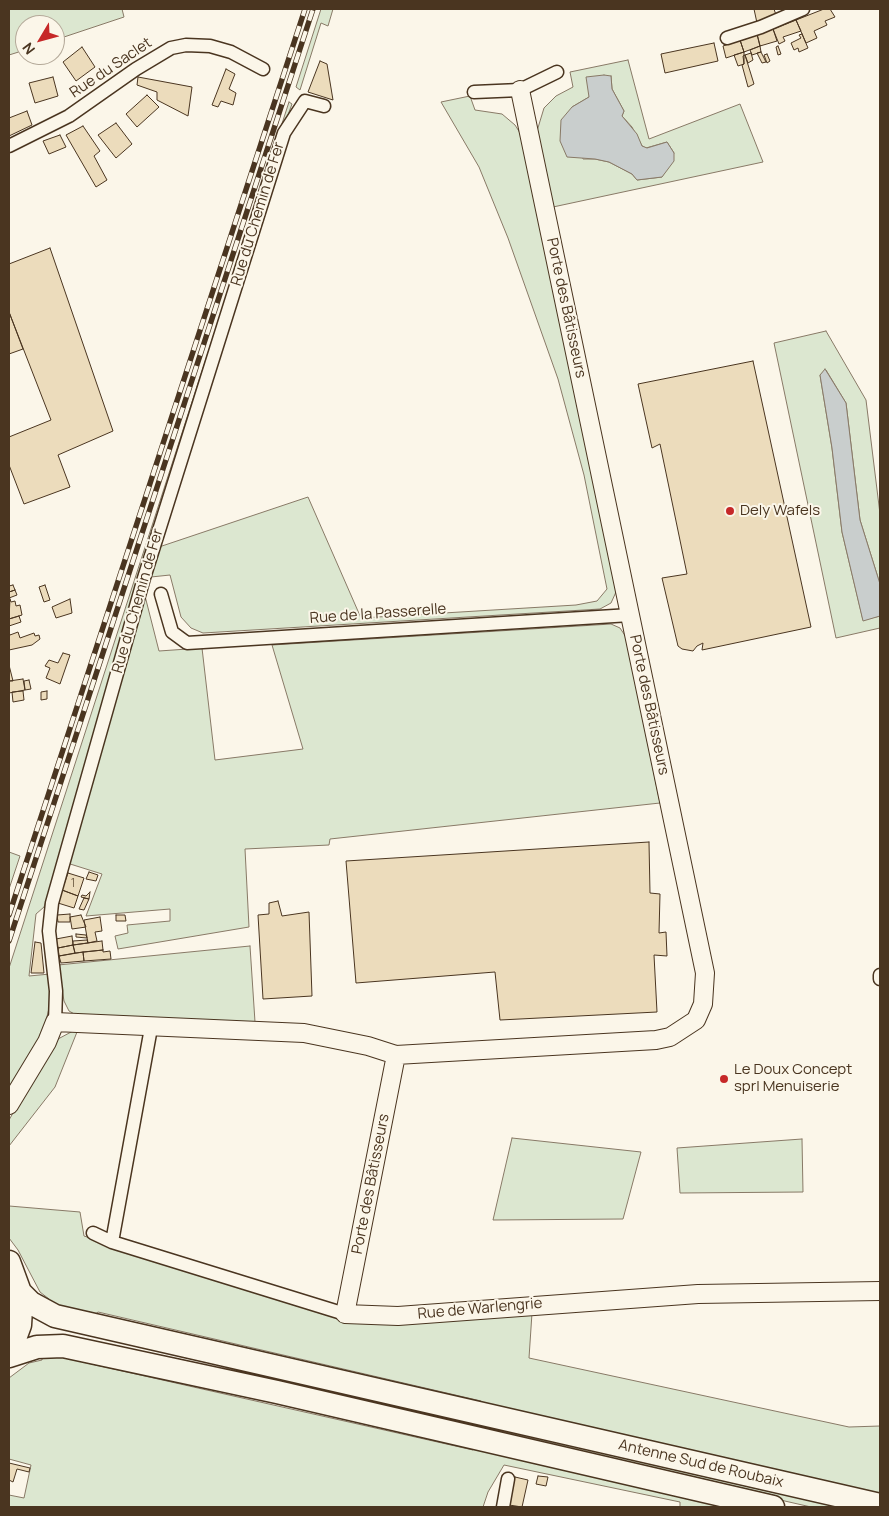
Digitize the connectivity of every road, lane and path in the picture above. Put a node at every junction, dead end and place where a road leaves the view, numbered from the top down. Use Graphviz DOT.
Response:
graph roads {
  1 [pos="803,9"];
  2 [pos="728,38"];
  3 [pos="263,69"];
  4 [pos="557,72"];
  5 [pos="520,90"];
  6 [pos="474,92"];
  7 [pos="324,106"];
  8 [pos="9,146"];
  9 [pos="161,594"];
  10 [pos="630,615"];
  11 [pos="880,975"];
  12 [pos="880,979"];
  13 [pos="55,1022"];
  14 [pos="151,1028"];
  15 [pos="396,1055"];
  16 [pos="9,1105"];
  17 [pos="93,1233"];
  18 [pos="112,1242"];
  19 [pos="9,1262"];
  20 [pos="880,1290"];
  21 [pos="20,1292"];
  22 [pos="345,1314"];
  23 [pos="9,1355"];
  24 [pos="508,1479"];
  25 [pos="880,1505"];
  26 [pos="503,1507"];
  27 [pos="773,1507"];
  1 -- 2 [label="street"];
  3 -- 8 [label="street, Rue du Saclet"];
  4 -- 5 [label="street"];
  5 -- 6 [label="street"];
  5 -- 10 [label="street, Porte des Bâtisseurs"];
  7 -- 13 [label="street, Rue du Chemin de Fer"];
  9 -- 10 [label="street, Rue de la Passerelle"];
  10 -- 15 [label="street, Porte des Bâtisseurs"];
  11 -- 12 [label="street"];
  13 -- 14 [label="street, Porte des Bâtisseurs"];
  13 -- 16 [label="street, Rue du Chemin de Fer"];
  14 -- 15 [label="street, Porte des Bâtisseurs"];
  14 -- 18 [label="street"];
  15 -- 22 [label="street, Porte des Bâtisseurs"];
  17 -- 18 [label="street, Rue de Warlengrie"];
  18 -- 22 [label="street, Rue de Warlengrie"];
  19 -- 21 [label="highway"];
  20 -- 22 [label="street, Rue de Warlengrie"];
  21 -- 23 [label="highway"];
  21 -- 25 [label="highway, Antenne Sud de Roubaix"];
  23 -- 27 [label="highway, Antenne Sud de Roubaix"];
  24 -- 26 [label="street"];
}
